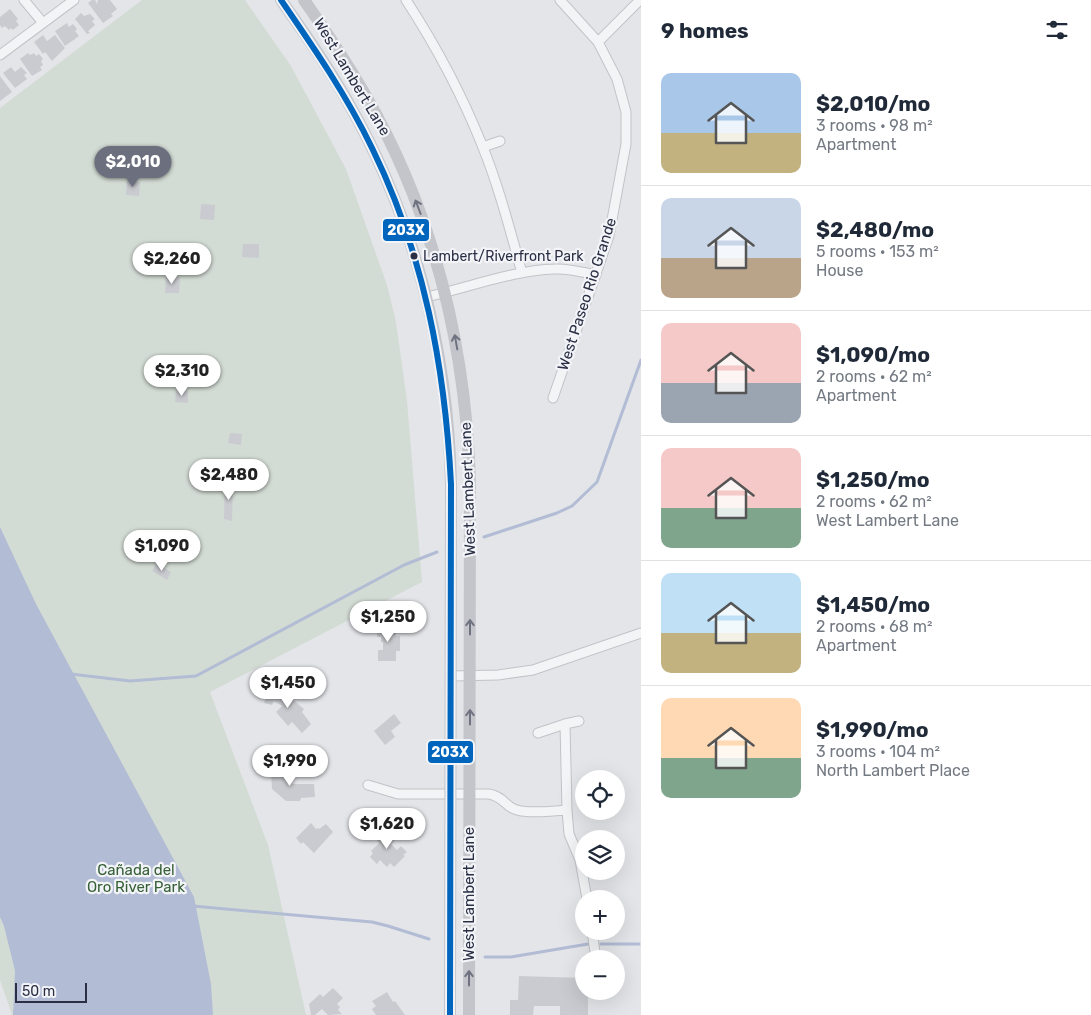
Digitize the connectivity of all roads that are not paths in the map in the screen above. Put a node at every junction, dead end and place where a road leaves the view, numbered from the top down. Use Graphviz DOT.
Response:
graph roads {
  1 [pos="24,0"];
  2 [pos="74,0"];
  3 [pos="281,0"];
  4 [pos="304,0"];
  5 [pos="406,0"];
  6 [pos="560,0"];
  7 [pos="640,0"];
  8 [pos="43,23"];
  9 [pos="598,42"];
  10 [pos="0,55"];
  11 [pos="500,140"];
  12 [pos="483,146"];
  13 [pos="522,273"];
  14 [pos="596,274"];
  15 [pos="445,293"];
  16 [pos="427,298"];
  17 [pos="553,398"];
  18 [pos="641,633"];
  19 [pos="451,676"];
  20 [pos="470,676"];
  21 [pos="579,721"];
  22 [pos="565,724"];
  23 [pos="538,733"];
  24 [pos="368,785"];
  25 [pos="450,795"];
  26 [pos="469,795"];
  27 [pos="567,810"];
  28 [pos="585,890"];
  29 [pos="450,1015"];
  30 [pos="469,1015"];
  1 -- 8 [label="street"];
  2 -- 8 [label="street"];
  3 -- 16 [label="main road, West Lambert Lane"];
  15 -- 4 [label="main road, West Lambert Lane, one-way"];
  5 -- 12 [label="street"];
  6 -- 9 [label="street, West Paseo Rio Grande"];
  7 -- 9 [label="street"];
  8 -- 10 [label="street"];
  9 -- 14 [label="street, West Paseo Rio Grande"];
  11 -- 12 [label="street"];
  12 -- 13 [label="street"];
  13 -- 14 [label="street"];
  13 -- 15 [label="street"];
  14 -- 17 [label="street, West Paseo Rio Grande"];
  15 -- 16 [label="street"];
  20 -- 15 [label="main road, West Lambert Lane, one-way"];
  16 -- 19 [label="main road, West Lambert Lane"];
  18 -- 20 [label="street"];
  19 -- 20 [label="street"];
  19 -- 25 [label="main road, West Lambert Lane"];
  26 -- 20 [label="main road, West Lambert Lane, one-way"];
  21 -- 22 [label="street"];
  22 -- 23 [label="street"];
  22 -- 27 [label="street"];
  24 -- 25 [label="street"];
  25 -- 26 [label="street"];
  25 -- 29 [label="main road, West Lambert Lane"];
  26 -- 27 [label="street"];
  30 -- 26 [label="main road, West Lambert Lane, one-way"];
  27 -- 28 [label="street"];
}
